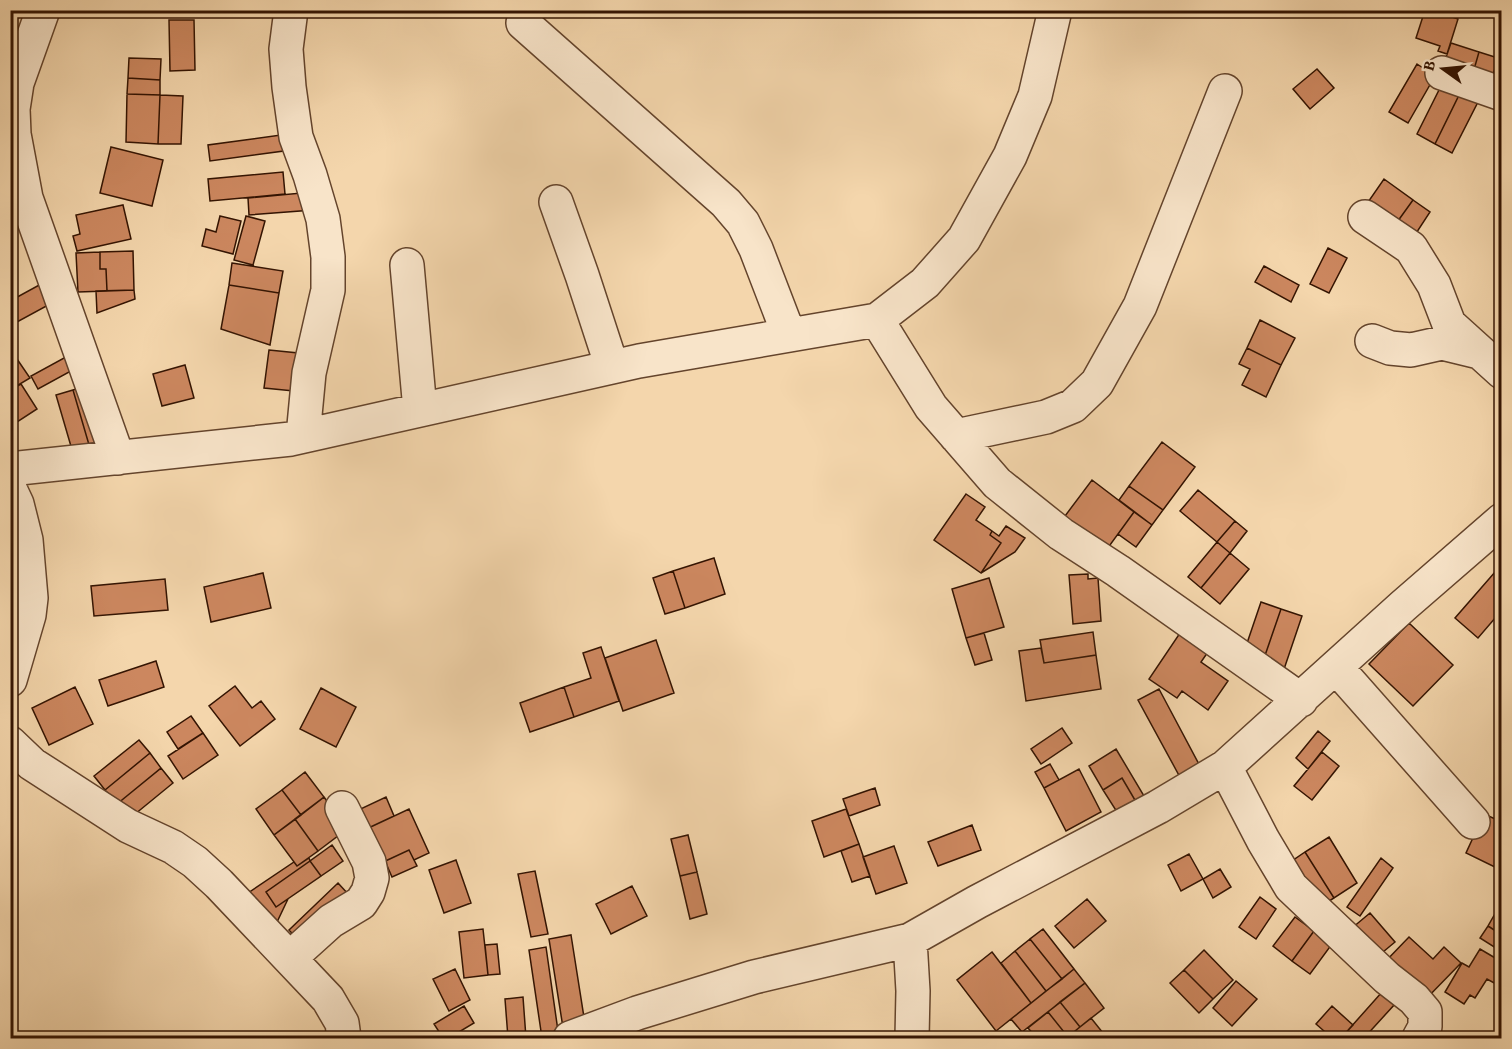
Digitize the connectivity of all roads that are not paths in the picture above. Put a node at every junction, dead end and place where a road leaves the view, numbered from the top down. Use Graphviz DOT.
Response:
graph roads {
  1 [pos="43,10"];
  2 [pos="291,10"];
  3 [pos="1055,10"];
  4 [pos="523,23"];
  5 [pos="1442,73"];
  6 [pos="1225,91"];
  7 [pos="1502,94"];
  8 [pos="555,202"];
  9 [pos="1365,217"];
  10 [pos="407,265"];
  11 [pos="877,320"];
  12 [pos="789,335"];
  13 [pos="1371,341"];
  14 [pos="1490,362"];
  15 [pos="612,367"];
  16 [pos="420,410"];
  17 [pos="303,436"];
  18 [pos="956,436"];
  19 [pos="118,458"];
  20 [pos="10,469"];
  21 [pos="10,489"];
  22 [pos="1502,520"];
  23 [pos="1336,667"];
  24 [pos="10,680"];
  25 [pos="1301,700"];
  26 [pos="10,743"];
  27 [pos="1225,767"];
  28 [pos="342,808"];
  29 [pos="1473,822"];
  30 [pos="910,940"];
  31 [pos="290,958"];
  32 [pos="344,1038"];
  33 [pos="570,1038"];
  34 [pos="912,1038"];
  35 [pos="1419,1038"];
  1 -- 19 [label="street"];
  2 -- 17 [label="street"];
  3 -- 11 [label="street"];
  4 -- 12 [label="street"];
  5 -- 7 [label="street"];
  6 -- 18 [label="street"];
  8 -- 15 [label="street"];
  9 -- 14 [label="street"];
  10 -- 16 [label="street"];
  11 -- 12 [label="street"];
  11 -- 18 [label="street"];
  12 -- 15 [label="street"];
  13 -- 14 [label="street"];
  15 -- 16 [label="street"];
  16 -- 17 [label="street"];
  17 -- 19 [label="street"];
  18 -- 25 [label="street"];
  19 -- 20 [label="street"];
  21 -- 24 [label="street"];
  22 -- 23 [label="street"];
  23 -- 25 [label="street"];
  23 -- 29 [label="street"];
  25 -- 27 [label="street"];
  26 -- 31 [label="street"];
  27 -- 30 [label="street"];
  27 -- 35 [label="street"];
  28 -- 31 [label="street"];
  30 -- 33 [label="street"];
  30 -- 34 [label="street"];
  31 -- 32 [label="street"];
}
